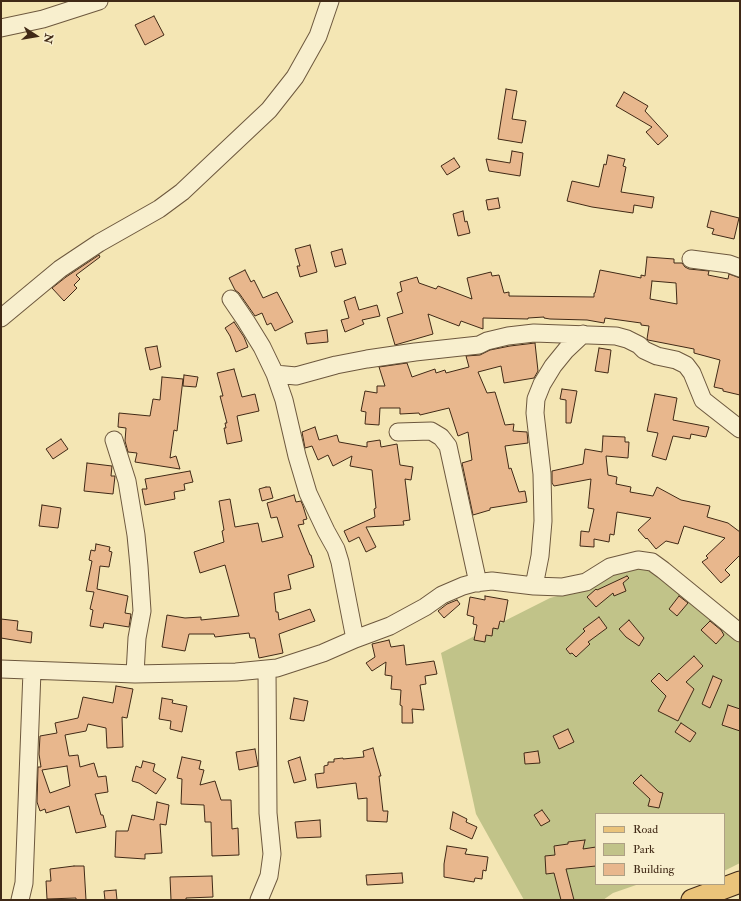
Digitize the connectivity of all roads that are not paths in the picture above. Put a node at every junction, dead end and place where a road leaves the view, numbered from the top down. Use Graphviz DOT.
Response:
graph roads {
  1 [pos="99,1"];
  2 [pos="330,1"];
  3 [pos="1,28"];
  4 [pos="691,259"];
  5 [pos="740,268"];
  6 [pos="230,299"];
  7 [pos="1,318"];
  8 [pos="583,334"];
  9 [pos="275,374"];
  10 [pos="740,429"];
  11 [pos="398,432"];
  12 [pos="114,440"];
  13 [pos="478,582"];
  14 [pos="534,586"];
  15 [pos="740,633"];
  16 [pos="354,639"];
  17 [pos="1,669"];
  18 [pos="267,669"];
  19 [pos="32,671"];
  20 [pos="135,674"];
  21 [pos="740,882"];
  22 [pos="20,900"];
  23 [pos="259,900"];
  24 [pos="692,900"];
  1 -- 3 [label="street"];
  2 -- 7 [label="street"];
  4 -- 5 [label="street"];
  6 -- 9 [label="street"];
  8 -- 9 [label="street"];
  8 -- 10 [label="street"];
  8 -- 14 [label="street"];
  9 -- 16 [label="street"];
  11 -- 13 [label="street"];
  12 -- 20 [label="street"];
  13 -- 14 [label="street"];
  13 -- 16 [label="street"];
  14 -- 15 [label="street"];
  16 -- 18 [label="street"];
  17 -- 19 [label="street"];
  18 -- 20 [label="street"];
  18 -- 23 [label="street"];
  19 -- 20 [label="street"];
  19 -- 22 [label="street"];
  21 -- 24 [label="main road"];
}
